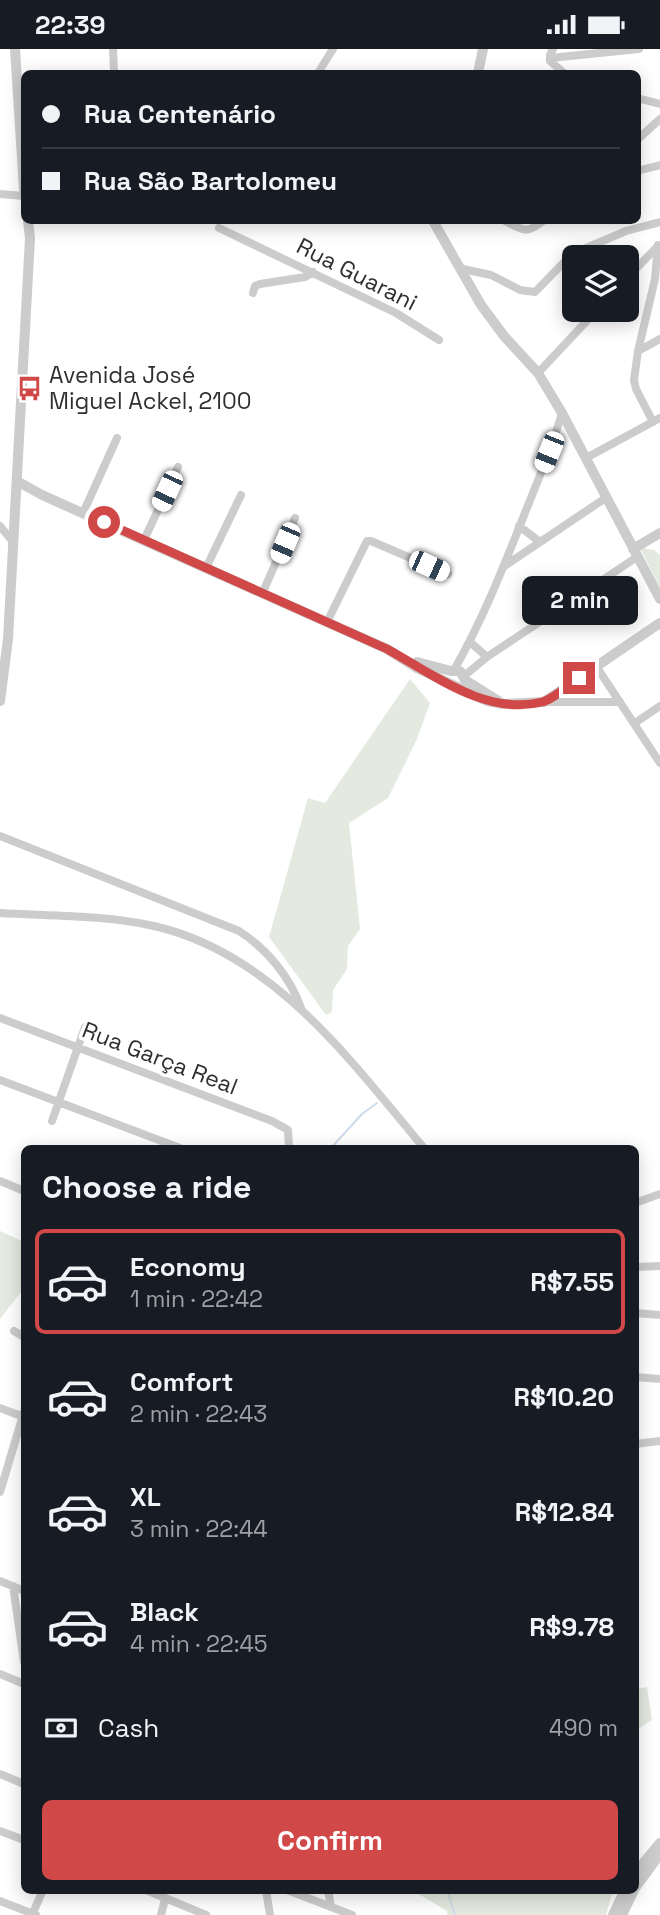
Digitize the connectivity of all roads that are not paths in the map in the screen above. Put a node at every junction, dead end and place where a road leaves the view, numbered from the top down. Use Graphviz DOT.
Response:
graph roads {
  1 [pos="15,49"];
  2 [pos="113,49"];
  3 [pos="333,49"];
  4 [pos="483,49"];
  5 [pos="639,49"];
  6 [pos="552,53"];
  7 [pos="114,70"];
  8 [pos="320,70"];
  9 [pos="479,70"];
  10 [pos="560,70"];
  11 [pos="641,98"];
  12 [pos="660,104"];
  13 [pos="21,111"];
  14 [pos="660,119"];
  15 [pos="641,136"];
  16 [pos="660,165"];
  17 [pos="641,170"];
  18 [pos="21,193"];
  19 [pos="0,194"];
  20 [pos="660,222"];
  21 [pos="28,224"];
  22 [pos="435,224"];
  23 [pos="511,224"];
  24 [pos="539,224"];
  25 [pos="219,228"];
  26 [pos="659,244"];
  27 [pos="639,265"];
  28 [pos="463,269"];
  29 [pos="313,272"];
  30 [pos="253,293"];
  31 [pos="586,322"];
  32 [pos="439,339"];
  33 [pos="660,339"];
  34 [pos="638,351"];
  35 [pos="538,373"];
  36 [pos="562,413"];
  37 [pos="657,420"];
  38 [pos="117,438"];
  39 [pos="586,458"];
  40 [pos="178,467"];
  41 [pos="17,481"];
  42 [pos="42,495"];
  43 [pos="241,495"];
  44 [pos="16,496"];
  45 [pos="607,497"];
  46 [pos="83,513"];
  47 [pos="295,518"];
  48 [pos="0,526"];
  49 [pos="519,526"];
  50 [pos="660,533"];
  51 [pos="144,540"];
  52 [pos="13,541"];
  53 [pos="540,542"];
  54 [pos="635,553"];
  55 [pos="503,567"];
  56 [pos="206,568"];
  57 [pos="448,574"];
  58 [pos="263,593"];
  59 [pos="660,597"];
  60 [pos="327,622"];
  61 [pos="660,622"];
  62 [pos="0,628"];
  63 [pos="8,639"];
  64 [pos="470,642"];
  65 [pos="487,657"];
  66 [pos="409,661"];
  67 [pos="596,666"];
  68 [pos="452,671"];
  69 [pos="465,678"];
  70 [pos="452,685"];
  71 [pos="0,701"];
  72 [pos="544,702"];
  73 [pos="620,702"];
  74 [pos="503,704"];
  75 [pos="660,706"];
  76 [pos="635,723"];
  77 [pos="660,763"];
  78 [pos="0,836"];
  79 [pos="0,913"];
  80 [pos="301,1008"];
  81 [pos="0,1018"];
  82 [pos="85,1027"];
  83 [pos="79,1047"];
  84 [pos="0,1080"];
  85 [pos="57,1103"];
  86 [pos="52,1121"];
  87 [pos="172,1145"];
  88 [pos="289,1145"];
  89 [pos="421,1145"];
  90 [pos="0,1181"];
  91 [pos="21,1190"];
  92 [pos="660,1194"];
  93 [pos="639,1202"];
  94 [pos="660,1266"];
  95 [pos="639,1267"];
  96 [pos="639,1313"];
  97 [pos="660,1315"];
  98 [pos="14,1331"];
  99 [pos="21,1335"];
  100 [pos="639,1377"];
  101 [pos="660,1378"];
  102 [pos="0,1408"];
  103 [pos="21,1414"];
  104 [pos="21,1425"];
  105 [pos="660,1441"];
  106 [pos="639,1444"];
  107 [pos="0,1492"];
  108 [pos="0,1581"];
  109 [pos="13,1587"];
  110 [pos="21,1590"];
  111 [pos="21,1642"];
  112 [pos="0,1674"];
  113 [pos="21,1683"];
  114 [pos="0,1774"];
  115 [pos="21,1783"];
  116 [pos="0,1831"];
  117 [pos="21,1839"];
  118 [pos="660,1843"];
  119 [pos="660,1854"];
  120 [pos="639,1868"];
  121 [pos="639,1883"];
  122 [pos="42,1894"];
  123 [pos="164,1894"];
  124 [pos="266,1894"];
  125 [pos="297,1894"];
  126 [pos="329,1894"];
  127 [pos="623,1894"];
  128 [pos="632,1894"];
  129 [pos="0,1901"];
  130 [pos="331,1907"];
  131 [pos="34,1915"];
  132 [pos="161,1915"];
  133 [pos="205,1915"];
  134 [pos="270,1915"];
  135 [pos="352,1915"];
  136 [pos="613,1915"];
  137 [pos="622,1915"];
  1 -- 13 [label="street"];
  2 -- 7 [label="street"];
  3 -- 8 [label="street"];
  4 -- 9 [label="street"];
  5 -- 6 [label="street"];
  6 -- 10 [label="street"];
  11 -- 12 [label="street"];
  14 -- 15 [label="street"];
  16 -- 17 [label="street"];
  18 -- 19 [label="street"];
  20 -- 28 [label="street"];
  21 -- 41 [label="street"];
  22 -- 28 [label="street"];
  23 -- 24 [label="street"];
  25 -- 29 [label="street, Rua Guarani"];
  26 -- 27 [label="street"];
  26 -- 34 [label="street"];
  28 -- 35 [label="street"];
  29 -- 30 [label="street"];
  29 -- 32 [label="street, Rua Guarani"];
  31 -- 35 [label="street"];
  33 -- 34 [label="street"];
  34 -- 37 [label="street"];
  35 -- 36 [label="street"];
  36 -- 39 [label="street"];
  36 -- 49 [label="street"];
  37 -- 39 [label="street"];
  38 -- 46 [label="street"];
  39 -- 45 [label="street"];
  40 -- 51 [label="street"];
  41 -- 42 [label="street"];
  41 -- 44 [label="street"];
  42 -- 44 [label="street"];
  42 -- 46 [label="street"];
  43 -- 56 [label="street"];
  44 -- 52 [label="street"];
  45 -- 53 [label="street"];
  45 -- 54 [label="street"];
  46 -- 51 [label="street"];
  47 -- 58 [label="street"];
  48 -- 52 [label="street"];
  49 -- 53 [label="street"];
  49 -- 55 [label="street"];
  50 -- 54 [label="street"];
  51 -- 56 [label="street"];
  52 -- 63 [label="street"];
  53 -- 55 [label="street"];
  54 -- 59 [label="street"];
  54 -- 65 [label="street"];
  55 -- 64 [label="street"];
  56 -- 58 [label="street"];
  57 -- 60 [label="street"];
  58 -- 60 [label="street"];
  60 -- 66 [label="street"];
  61 -- 67 [label="street"];
  62 -- 63 [label="street"];
  63 -- 71 [label="street"];
  64 -- 65 [label="street"];
  64 -- 68 [label="street"];
  65 -- 69 [label="street"];
  66 -- 68 [label="street"];
  66 -- 70 [label="street"];
  67 -- 72 [label="street"];
  67 -- 73 [label="street"];
  68 -- 69 [label="street"];
  68 -- 70 [label="street"];
  69 -- 70 [label="street"];
  69 -- 74 [label="street"];
  70 -- 74 [label="street"];
  72 -- 73 [label="street"];
  72 -- 74 [label="street"];
  73 -- 76 [label="street"];
  75 -- 76 [label="street"];
  76 -- 77 [label="street"];
  78 -- 80 [label="street"];
  79 -- 80 [label="street"];
  80 -- 89 [label="street"];
  81 -- 83 [label="street, Rua Garça Real"];
  82 -- 83 [label="street"];
  83 -- 85 [label="street"];
  83 -- 88 [label="street, Rua Garça Real"];
  84 -- 85 [label="street"];
  85 -- 86 [label="street"];
  85 -- 87 [label="street"];
  90 -- 91 [label="street"];
  92 -- 93 [label="street"];
  94 -- 95 [label="street"];
  96 -- 97 [label="street"];
  98 -- 99 [label="street"];
  100 -- 101 [label="street"];
  102 -- 103 [label="street"];
  104 -- 107 [label="street"];
  105 -- 106 [label="street"];
  108 -- 109 [label="street"];
  109 -- 110 [label="street"];
  109 -- 111 [label="street"];
  112 -- 113 [label="street"];
  114 -- 115 [label="street"];
  116 -- 117 [label="street"];
  118 -- 120 [label="street"];
  119 -- 121 [label="street"];
  122 -- 131 [label="street"];
  123 -- 132 [label="street"];
  123 -- 133 [label="street"];
  124 -- 134 [label="street"];
  125 -- 130 [label="street"];
  126 -- 130 [label="street"];
  127 -- 136 [label="street"];
  128 -- 137 [label="street"];
  129 -- 131 [label="street"];
  130 -- 135 [label="street"];
}
